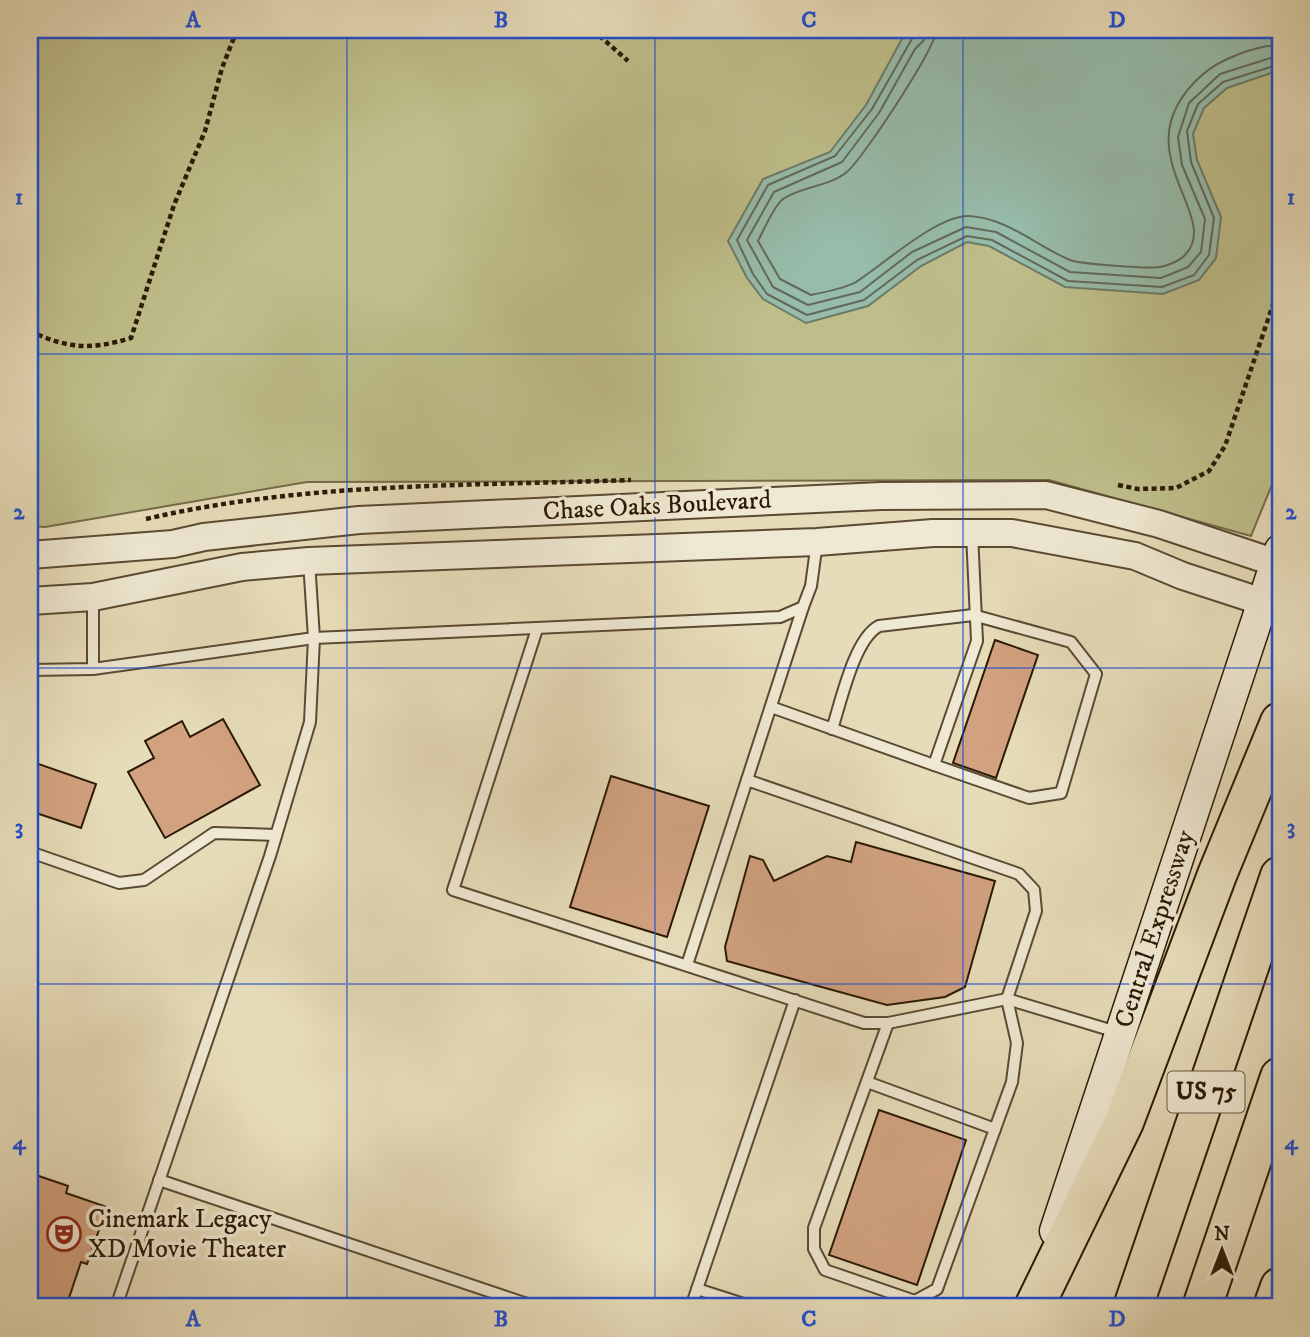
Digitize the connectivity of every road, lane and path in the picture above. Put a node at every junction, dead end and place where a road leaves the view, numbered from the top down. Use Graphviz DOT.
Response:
graph roads {
  1 [pos="237,30"];
  2 [pos="593,30"];
  3 [pos="628,61"];
  4 [pos="1280,284"];
  5 [pos="30,331"];
  6 [pos="1225,446"];
  7 [pos="818,499"];
  8 [pos="307,525"];
  9 [pos="972,533"];
  10 [pos="817,542"];
  11 [pos="30,555"];
  12 [pos="1278,557"];
  13 [pos="309,561"];
  14 [pos="93,597"];
  15 [pos="30,601"];
  16 [pos="1263,602"];
  17 [pos="803,607"];
  18 [pos="973,615"];
  19 [pos="537,628"];
  20 [pos="314,638"];
  21 [pos="93,669"];
  22 [pos="30,670"];
  23 [pos="771,707"];
  24 [pos="1280,722"];
  25 [pos="832,729"];
  26 [pos="934,765"];
  27 [pos="747,779"];
  28 [pos="276,835"];
  29 [pos="30,852"];
  30 [pos="1280,876"];
  31 [pos="687,965"];
  32 [pos="1007,999"];
  33 [pos="795,1000"];
  34 [pos="888,1023"];
  35 [pos="1121,1034"];
  36 [pos="1280,1077"];
  37 [pos="867,1082"];
  38 [pos="995,1129"];
  39 [pos="159,1180"];
  40 [pos="1280,1287"];
  41 [pos="697,1289"];
  42 [pos="116,1307"];
  43 [pos="537,1307"];
  44 [pos="691,1307"];
  45 [pos="753,1307"];
  46 [pos="1032,1307"];
  47 [pos="1133,1307"];
  48 [pos="1202,1307"];
  49 [pos="1273,1307"];
  1 -- 5 [label="path"];
  2 -- 3 [label="path"];
  4 -- 6 [label="path"];
  7 -- 8 [label="street, Chase Oaks Boulevard"];
  7 -- 10 [label="street"];
  7 -- 12 [label="street, Chase Oaks Boulevard"];
  8 -- 11 [label="street, Chase Oaks Boulevard"];
  8 -- 13 [label="street"];
  9 -- 10 [label="street, Chase Oaks Boulevard"];
  9 -- 16 [label="street, Chase Oaks Boulevard"];
  9 -- 18 [label="lane"];
  10 -- 13 [label="street, Chase Oaks Boulevard"];
  10 -- 17 [label="lane"];
  12 -- 16 [label="main road, Central Expressway"];
  13 -- 14 [label="street, Chase Oaks Boulevard"];
  13 -- 20 [label="lane"];
  14 -- 15 [label="street, Chase Oaks Boulevard"];
  14 -- 21 [label="lane"];
  16 -- 35 [label="main road, Central Expressway"];
  17 -- 19 [label="lane"];
  17 -- 23 [label="lane"];
  18 -- 25 [label="lane"];
  18 -- 26 [label="lane"];
  18 -- 26 [label="lane"];
  19 -- 20 [label="lane"];
  19 -- 31 [label="lane"];
  20 -- 21 [label="lane"];
  20 -- 28 [label="lane"];
  21 -- 22 [label="lane"];
  23 -- 25 [label="lane"];
  23 -- 27 [label="lane"];
  24 -- 46 [label="highway"];
  25 -- 26 [label="lane"];
  27 -- 31 [label="lane"];
  27 -- 32 [label="lane"];
  28 -- 29 [label="lane"];
  28 -- 39 [label="lane"];
  30 -- 47 [label="highway, US 75"];
  31 -- 33 [label="lane"];
  32 -- 34 [label="lane"];
  32 -- 35 [label="lane"];
  32 -- 38 [label="lane"];
  33 -- 34 [label="lane"];
  33 -- 41 [label="lane"];
  34 -- 37 [label="lane"];
  35 -- 46 [label="main road, Central Expressway"];
  36 -- 48 [label="highway, US 75"];
  37 -- 38 [label="lane"];
  37 -- 38 [label="lane"];
  39 -- 42 [label="lane"];
  39 -- 43 [label="lane"];
  40 -- 49 [label="highway"];
  41 -- 44 [label="lane"];
  41 -- 45 [label="lane"];
}
